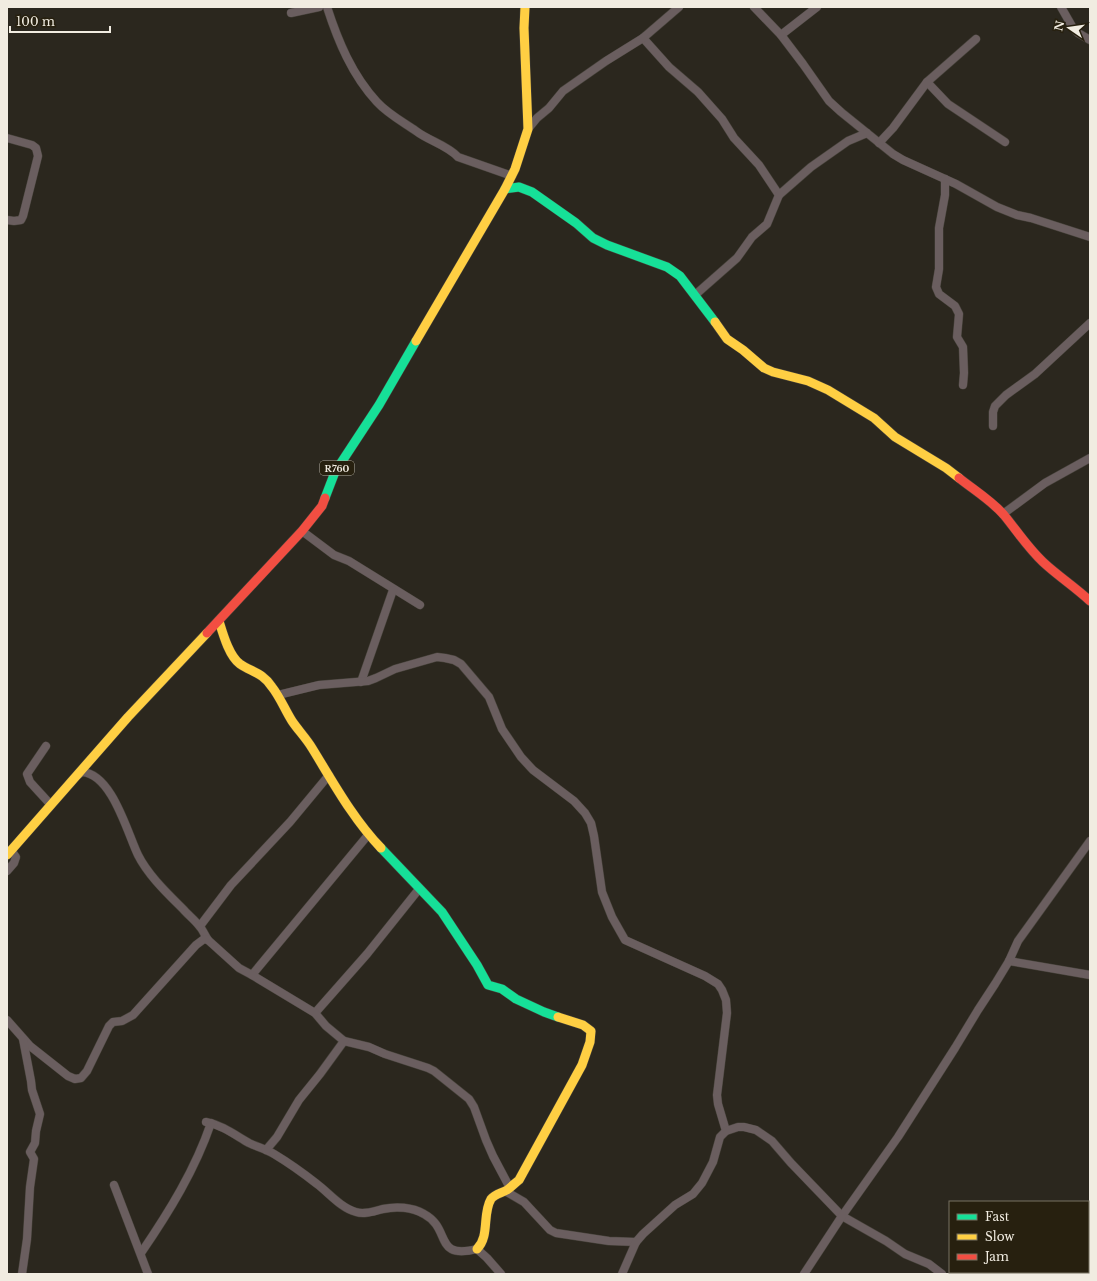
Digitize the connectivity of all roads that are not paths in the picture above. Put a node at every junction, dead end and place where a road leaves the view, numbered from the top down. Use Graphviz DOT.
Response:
graph roads {
  1 [pos="319,7"];
  2 [pos="327,7"];
  3 [pos="525,7"];
  4 [pos="679,7"];
  5 [pos="754,7"];
  6 [pos="817,7"];
  7 [pos="1061,7"];
  8 [pos="291,13"];
  9 [pos="781,35"];
  10 [pos="642,38"];
  11 [pos="976,38"];
  12 [pos="1090,40"];
  13 [pos="927,82"];
  14 [pos="528,129"];
  15 [pos="867,133"];
  16 [pos="7,138"];
  17 [pos="1005,142"];
  18 [pos="878,143"];
  19 [pos="512,176"];
  20 [pos="945,179"];
  21 [pos="505,189"];
  22 [pos="779,195"];
  23 [pos="7,220"];
  24 [pos="1090,237"];
  25 [pos="695,295"];
  26 [pos="1090,323"];
  27 [pos="963,385"];
  28 [pos="993,426"];
  29 [pos="1090,458"];
  30 [pos="1003,514"];
  31 [pos="302,531"];
  32 [pos="394,590"];
  33 [pos="1090,601"];
  34 [pos="420,605"];
  35 [pos="219,621"];
  36 [pos="361,682"];
  37 [pos="278,695"];
  38 [pos="46,746"];
  39 [pos="329,775"];
  40 [pos="76,776"];
  41 [pos="51,805"];
  42 [pos="368,835"];
  43 [pos="1090,841"];
  44 [pos="9,852"];
  45 [pos="7,871"];
  46 [pos="419,889"];
  47 [pos="200,926"];
  48 [pos="208,940"];
  49 [pos="1009,961"];
  50 [pos="252,975"];
  51 [pos="1090,975"];
  52 [pos="315,1013"];
  53 [pos="7,1020"];
  54 [pos="23,1039"];
  55 [pos="344,1041"];
  56 [pos="726,1131"];
  57 [pos="266,1150"];
  58 [pos="114,1185"];
  59 [pos="508,1189"];
  60 [pos="842,1216"];
  61 [pos="636,1242"];
  62 [pos="477,1249"];
  63 [pos="141,1253"];
  64 [pos="22,1274"];
  65 [pos="148,1274"];
  66 [pos="501,1274"];
  67 [pos="622,1274"];
  68 [pos="804,1274"];
  69 [pos="942,1274"];
  1 -- 8 [label="street"];
  2 -- 19 [label="street"];
  3 -- 14 [label="street, R760"];
  4 -- 10 [label="street"];
  5 -- 9 [label="street"];
  6 -- 9 [label="street"];
  7 -- 12 [label="street"];
  9 -- 15 [label="street"];
  10 -- 14 [label="street"];
  10 -- 22 [label="street"];
  11 -- 13 [label="street"];
  13 -- 17 [label="street"];
  13 -- 18 [label="street"];
  14 -- 19 [label="street, R760"];
  15 -- 18 [label="street"];
  15 -- 22 [label="street"];
  16 -- 23 [label="street"];
  18 -- 20 [label="street"];
  19 -- 21 [label="street, R760"];
  20 -- 24 [label="street"];
  20 -- 27 [label="street"];
  21 -- 25 [label="street"];
  21 -- 31 [label="street, R760"];
  22 -- 25 [label="street"];
  25 -- 30 [label="street"];
  26 -- 28 [label="street"];
  29 -- 30 [label="street"];
  30 -- 33 [label="street"];
  31 -- 32 [label="street"];
  31 -- 35 [label="street, R760"];
  32 -- 34 [label="street"];
  32 -- 36 [label="street"];
  35 -- 37 [label="street"];
  35 -- 40 [label="street, R760"];
  36 -- 37 [label="street"];
  36 -- 56 [label="street"];
  37 -- 39 [label="street"];
  38 -- 41 [label="street"];
  39 -- 42 [label="street"];
  39 -- 47 [label="street"];
  40 -- 41 [label="street, R760"];
  40 -- 47 [label="street"];
  41 -- 44 [label="street, R760"];
  42 -- 46 [label="street"];
  42 -- 50 [label="street"];
  43 -- 49 [label="street"];
  44 -- 45 [label="street"];
  46 -- 52 [label="street"];
  46 -- 59 [label="street"];
  47 -- 48 [label="street"];
  48 -- 50 [label="street"];
  48 -- 54 [label="street"];
  49 -- 51 [label="street"];
  49 -- 60 [label="street"];
  50 -- 52 [label="street"];
  52 -- 55 [label="street"];
  53 -- 54 [label="street"];
  54 -- 64 [label="street"];
  55 -- 57 [label="street"];
  55 -- 59 [label="street"];
  56 -- 60 [label="street"];
  56 -- 61 [label="street"];
  57 -- 62 [label="street"];
  57 -- 63 [label="street"];
  58 -- 63 [label="street"];
  59 -- 61 [label="street"];
  59 -- 62 [label="street"];
  60 -- 68 [label="street"];
  60 -- 69 [label="street"];
  61 -- 67 [label="street"];
  62 -- 66 [label="street"];
  63 -- 65 [label="street"];
}
